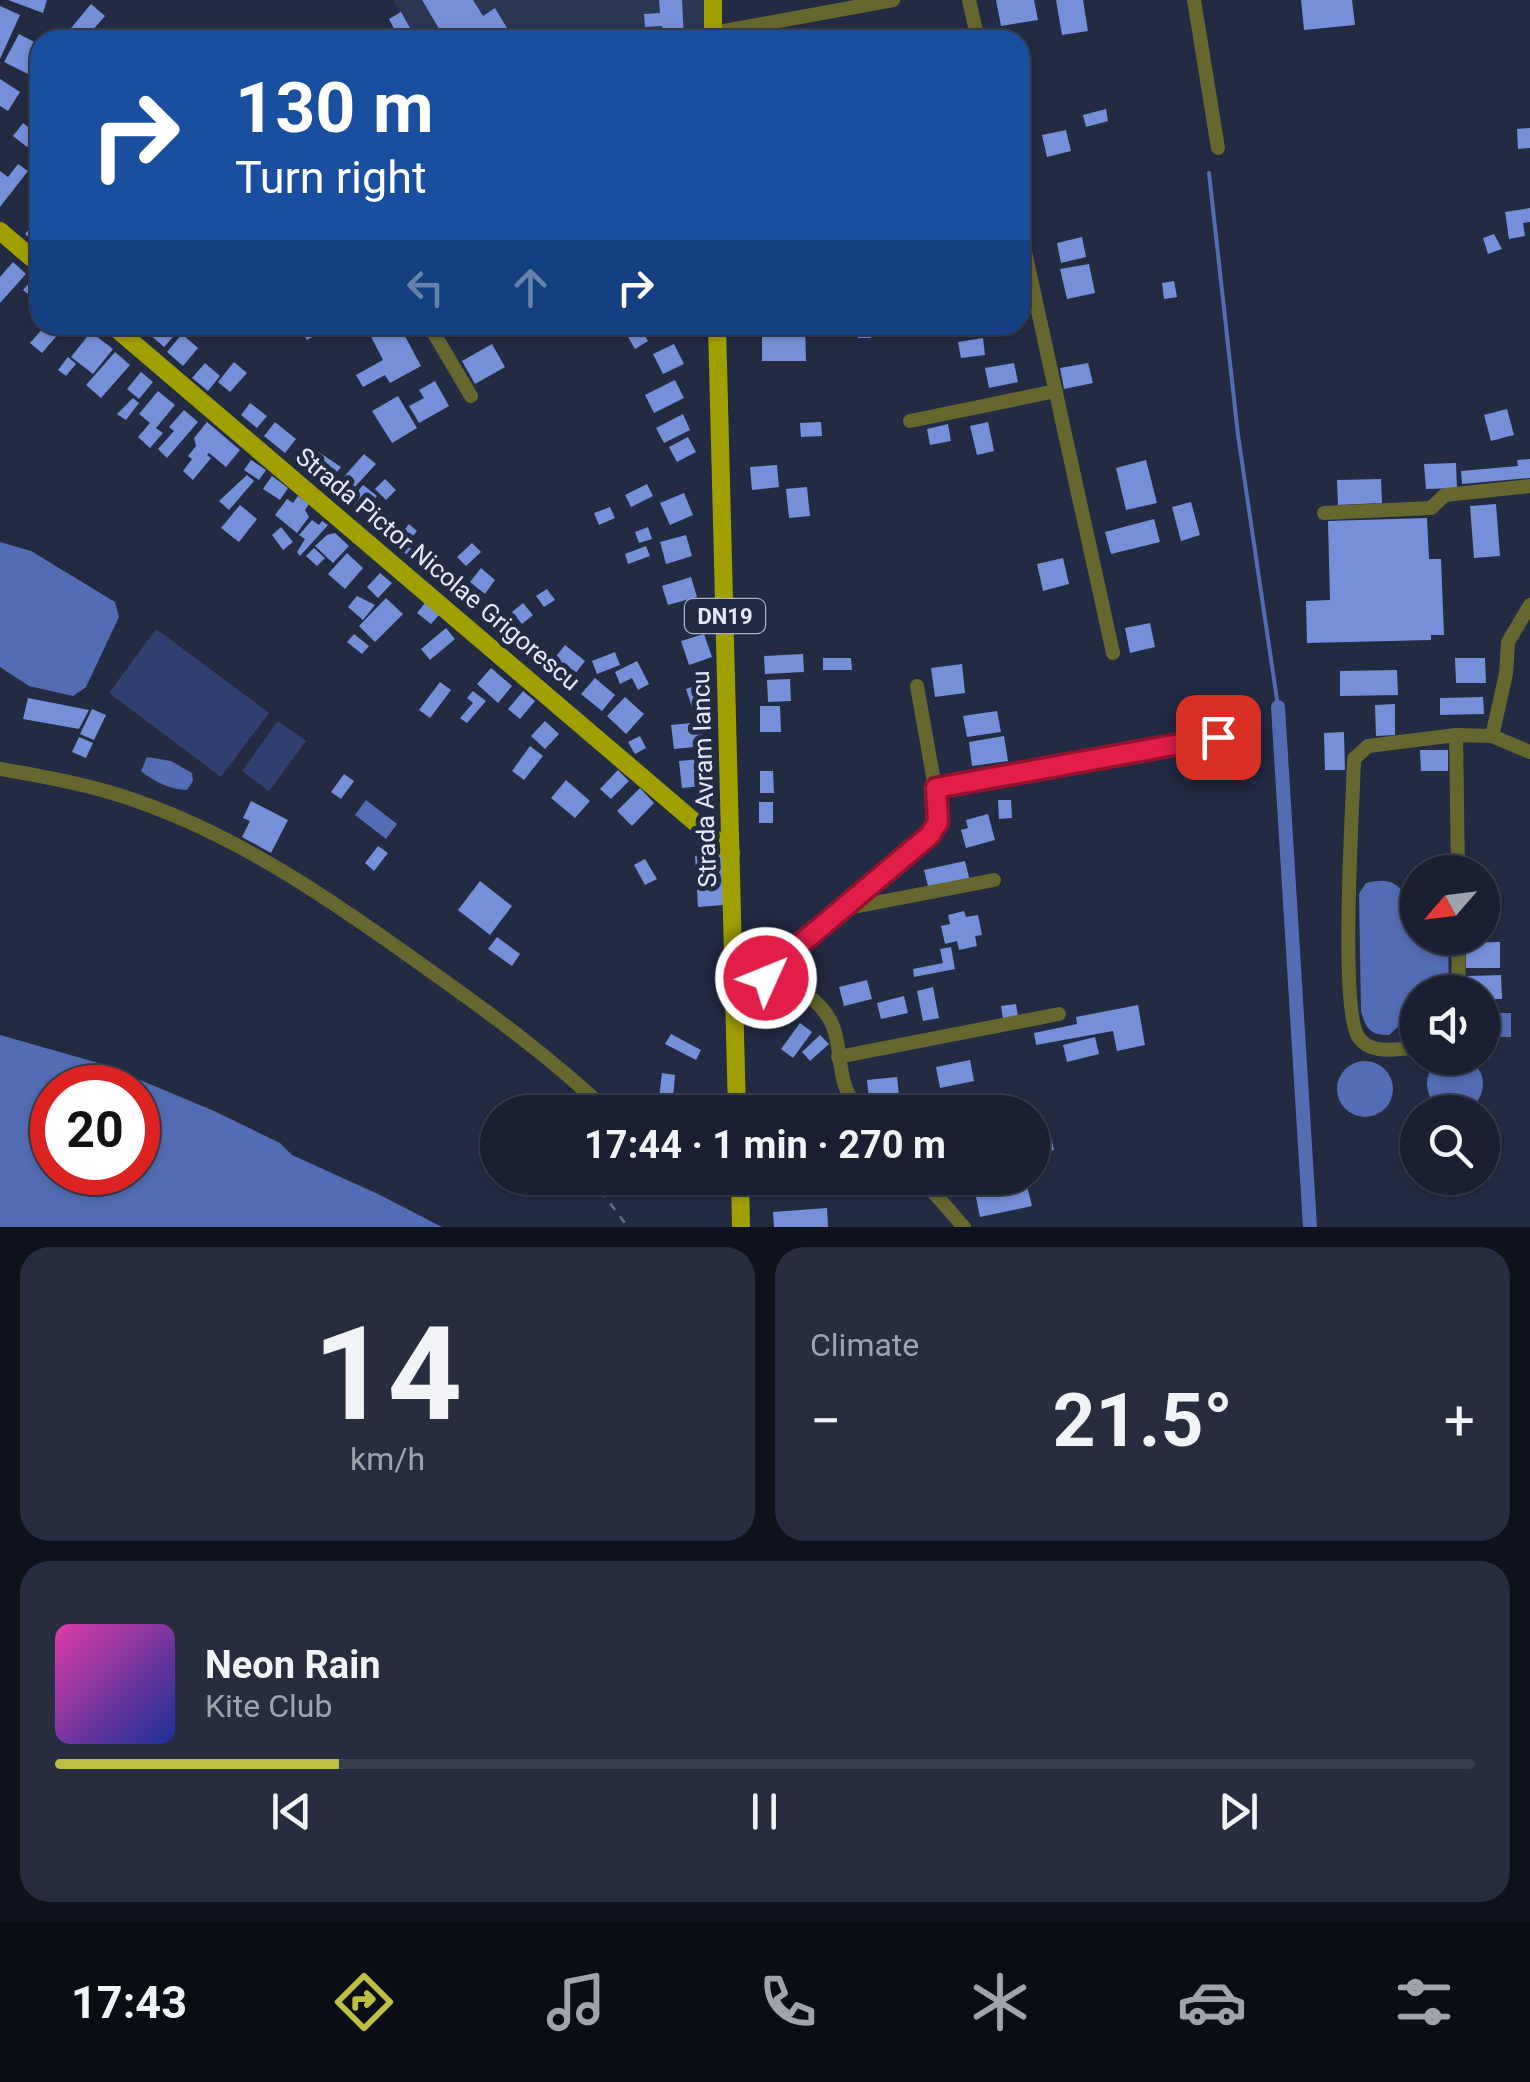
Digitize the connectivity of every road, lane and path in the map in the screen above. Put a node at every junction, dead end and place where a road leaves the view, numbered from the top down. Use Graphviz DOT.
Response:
graph roads {
  1 [pos="713,0"];
  2 [pos="892,0"];
  3 [pos="969,0"];
  4 [pos="1194,0"];
  5 [pos="713,30"];
  6 [pos="747,30"];
  7 [pos="976,30"];
  8 [pos="1218,148"];
  9 [pos="0,231"];
  10 [pos="30,256"];
  11 [pos="1030,274"];
  12 [pos="124,335"];
  13 [pos="436,335"];
  14 [pos="717,335"];
  15 [pos="1056,391"];
  16 [pos="471,396"];
  17 [pos="910,421"];
  18 [pos="1530,486"];
  19 [pos="1324,513"];
  20 [pos="1530,605"];
  21 [pos="1112,654"];
  22 [pos="917,686"];
  23 [pos="1456,735"];
  24 [pos="1492,736"];
  25 [pos="1218,737"];
  26 [pos="1530,752"];
  27 [pos="0,768"];
  28 [pos="936,788"];
  29 [pos="731,853"];
  30 [pos="1458,855"];
  31 [pos="994,880"];
  32 [pos="841,909"];
  33 [pos="734,973"];
  34 [pos="766,978"];
  35 [pos="1059,1014"];
  36 [pos="1400,1049"];
  37 [pos="838,1057"];
  38 [pos="587,1095"];
  39 [pos="737,1095"];
  40 [pos="847,1095"];
  41 [pos="604,1195"];
  42 [pos="740,1195"];
  43 [pos="936,1195"];
  44 [pos="628,1227"];
  45 [pos="741,1227"];
  46 [pos="964,1227"];
  1 -- 5 [label="main road"];
  2 -- 6 [label="street"];
  3 -- 7 [label="street"];
  4 -- 8 [label="street"];
  9 -- 10 [label="main road"];
  11 -- 15 [label="street"];
  12 -- 29 [label="main road, Strada Pictor Nicolae Grigorescu"];
  13 -- 16 [label="street"];
  14 -- 29 [label="main road, Strada Avram Iancu / DN19"];
  15 -- 17 [label="street"];
  15 -- 21 [label="street"];
  18 -- 19 [label="street"];
  20 -- 24 [label="street"];
  22 -- 28 [label="street"];
  23 -- 24 [label="street"];
  23 -- 30 [label="street"];
  23 -- 36 [label="street"];
  24 -- 26 [label="street"];
  25 -- 28 [label="street"];
  27 -- 38 [label="street"];
  28 -- 32 [label="street"];
  29 -- 33 [label="main road, Strada Avram Iancu / DN19"];
  31 -- 32 [label="street"];
  32 -- 34 [label="street"];
  33 -- 34 [label="street"];
  33 -- 39 [label="main road, Strada Avram Iancu / DN19"];
  34 -- 37 [label="street"];
  35 -- 37 [label="street"];
  37 -- 40 [label="street"];
  41 -- 44 [label="path"];
  42 -- 45 [label="main road"];
  43 -- 46 [label="street"];
}
